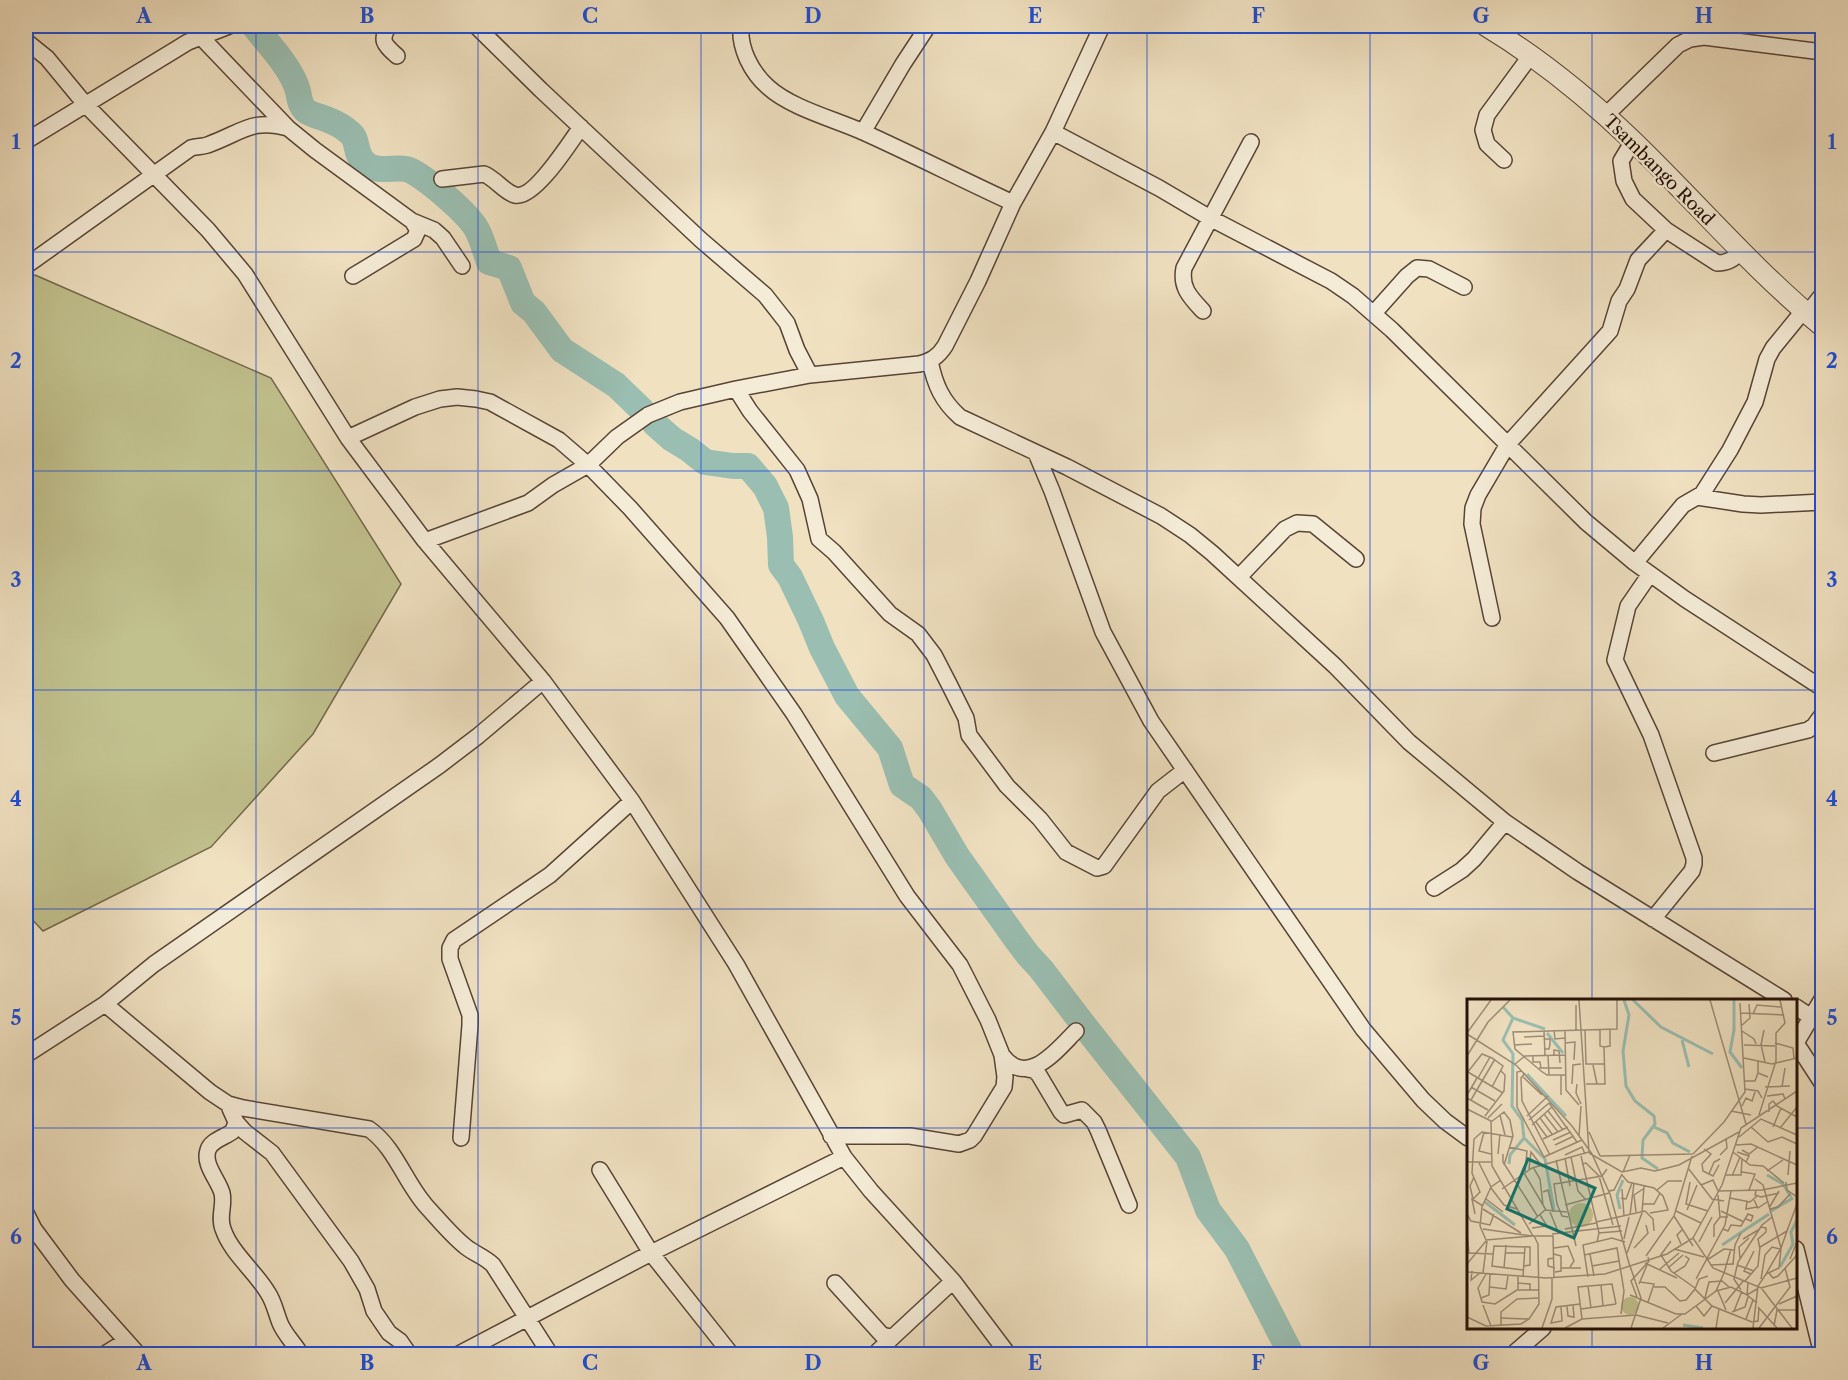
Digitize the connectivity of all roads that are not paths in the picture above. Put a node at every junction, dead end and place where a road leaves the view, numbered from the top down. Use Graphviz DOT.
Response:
graph roads {
  1 [pos="229,26"];
  2 [pos="389,26"];
  3 [pos="476,26"];
  4 [pos="741,26"];
  5 [pos="928,26"];
  6 [pos="1102,26"];
  7 [pos="1486,26"];
  8 [pos="205,32"];
  9 [pos="29,47"];
  10 [pos="1822,52"];
  11 [pos="1531,55"];
  12 [pos="397,56"];
  13 [pos="86,104"];
  14 [pos="1605,116"];
  15 [pos="581,127"];
  16 [pos="288,128"];
  17 [pos="863,132"];
  18 [pos="1053,132"];
  19 [pos="26,141"];
  20 [pos="1633,141"];
  21 [pos="1251,142"];
  22 [pos="1504,160"];
  23 [pos="154,174"];
  24 [pos="442,179"];
  25 [pos="1013,203"];
  26 [pos="1210,218"];
  27 [pos="412,220"];
  28 [pos="1666,230"];
  29 [pos="1741,252"];
  30 [pos="26,266"];
  31 [pos="462,266"];
  32 [pos="353,276"];
  33 [pos="1464,287"];
  34 [pos="1822,295"];
  35 [pos="1203,311"];
  36 [pos="1374,313"];
  37 [pos="1811,317"];
  38 [pos="930,361"];
  39 [pos="810,375"];
  40 [pos="736,389"];
  41 [pos="348,438"];
  42 [pos="1508,444"];
  43 [pos="1036,453"];
  44 [pos="588,465"];
  45 [pos="1697,497"];
  46 [pos="1822,502"];
  47 [pos="425,541"];
  48 [pos="1356,559"];
  49 [pos="1635,563"];
  50 [pos="1650,574"];
  51 [pos="1239,578"];
  52 [pos="1492,618"];
  53 [pos="543,681"];
  54 [pos="1822,688"];
  55 [pos="1822,715"];
  56 [pos="1714,753"];
  57 [pos="1185,770"];
  58 [pos="632,801"];
  59 [pos="1505,822"];
  60 [pos="1434,888"];
  61 [pos="1653,919"];
  62 [pos="1782,999"];
  63 [pos="1822,999"];
  64 [pos="105,1004"];
  65 [pos="1797,1008"];
  66 [pos="1811,1017"];
  67 [pos="1076,1031"];
  68 [pos="1797,1041"];
  69 [pos="1797,1045"];
  70 [pos="26,1055"];
  71 [pos="1002,1055"];
  72 [pos="1028,1069"];
  73 [pos="1822,1083"];
  74 [pos="228,1104"];
  75 [pos="236,1122"];
  76 [pos="831,1136"];
  77 [pos="1467,1137"];
  78 [pos="460,1138"];
  79 [pos="844,1157"];
  80 [pos="600,1170"];
  81 [pos="1129,1204"];
  82 [pos="26,1213"];
  83 [pos="651,1253"];
  84 [pos="1797,1253"];
  85 [pos="953,1281"];
  86 [pos="835,1283"];
  87 [pos="528,1318"];
  88 [pos="1542,1329"];
  89 [pos="894,1335"];
  90 [pos="126,1341"];
  91 [pos="298,1350"];
  92 [pos="105,1354"];
  93 [pos="138,1354"];
  94 [pos="409,1354"];
  95 [pos="459,1354"];
  96 [pos="550,1354"];
  97 [pos="731,1354"];
  98 [pos="874,1354"];
  99 [pos="1008,1354"];
  100 [pos="1513,1354"];
  101 [pos="1822,1354"];
  1 -- 8 [label="street"];
  2 -- 12 [label="street"];
  3 -- 15 [label="street"];
  4 -- 17 [label="street"];
  5 -- 17 [label="street"];
  6 -- 18 [label="street"];
  7 -- 11 [label="street, Tsambango Road"];
  8 -- 13 [label="street"];
  8 -- 16 [label="street"];
  9 -- 13 [label="street"];
  10 -- 14 [label="street"];
  11 -- 14 [label="street, Tsambango Road"];
  11 -- 22 [label="street"];
  13 -- 19 [label="street"];
  13 -- 23 [label="street"];
  14 -- 20 [label="street, Tsambango Road"];
  15 -- 24 [label="street"];
  15 -- 39 [label="street"];
  16 -- 23 [label="street"];
  16 -- 27 [label="street"];
  17 -- 25 [label="street"];
  18 -- 25 [label="street"];
  18 -- 26 [label="street"];
  20 -- 28 [label="street"];
  20 -- 29 [label="street, Tsambango Road"];
  21 -- 26 [label="street"];
  23 -- 30 [label="street"];
  23 -- 41 [label="street"];
  25 -- 38 [label="street"];
  26 -- 35 [label="street"];
  26 -- 36 [label="street"];
  27 -- 31 [label="street"];
  27 -- 32 [label="street"];
  28 -- 29 [label="street"];
  28 -- 42 [label="street"];
  29 -- 37 [label="street, Tsambango Road"];
  33 -- 36 [label="street"];
  34 -- 37 [label="street"];
  36 -- 42 [label="street"];
  37 -- 45 [label="street"];
  38 -- 39 [label="street"];
  38 -- 43 [label="street"];
  39 -- 40 [label="street"];
  40 -- 44 [label="street"];
  40 -- 57 [label="street"];
  41 -- 44 [label="street"];
  41 -- 47 [label="street"];
  42 -- 49 [label="street"];
  42 -- 52 [label="street"];
  43 -- 51 [label="street"];
  43 -- 57 [label="street"];
  44 -- 47 [label="street"];
  44 -- 71 [label="street"];
  45 -- 46 [label="street"];
  45 -- 49 [label="street"];
  47 -- 53 [label="street"];
  48 -- 51 [label="street"];
  49 -- 50 [label="street"];
  50 -- 54 [label="street"];
  50 -- 61 [label="street"];
  51 -- 59 [label="street"];
  53 -- 58 [label="street"];
  53 -- 64 [label="street"];
  55 -- 56 [label="street"];
  57 -- 77 [label="street"];
  58 -- 76 [label="street"];
  58 -- 78 [label="street"];
  59 -- 60 [label="street"];
  59 -- 61 [label="street"];
  61 -- 62 [label="street"];
  63 -- 66 [label="street"];
  64 -- 70 [label="street"];
  64 -- 74 [label="street"];
  65 -- 66 [label="street"];
  66 -- 68 [label="street"];
  67 -- 72 [label="street"];
  69 -- 73 [label="street"];
  71 -- 72 [label="street"];
  71 -- 76 [label="street"];
  72 -- 81 [label="street"];
  74 -- 75 [label="street"];
  74 -- 87 [label="street"];
  75 -- 91 [label="street"];
  75 -- 94 [label="street"];
  76 -- 79 [label="street"];
  79 -- 83 [label="street"];
  79 -- 85 [label="street"];
  80 -- 83 [label="street"];
  82 -- 90 [label="street"];
  83 -- 87 [label="street"];
  83 -- 97 [label="street"];
  84 -- 101 [label="street"];
  85 -- 89 [label="street"];
  85 -- 99 [label="street"];
  86 -- 89 [label="street"];
  87 -- 95 [label="street"];
  87 -- 96 [label="street"];
  88 -- 100 [label="street"];
  89 -- 98 [label="street"];
  90 -- 92 [label="street"];
  90 -- 93 [label="street"];
}
